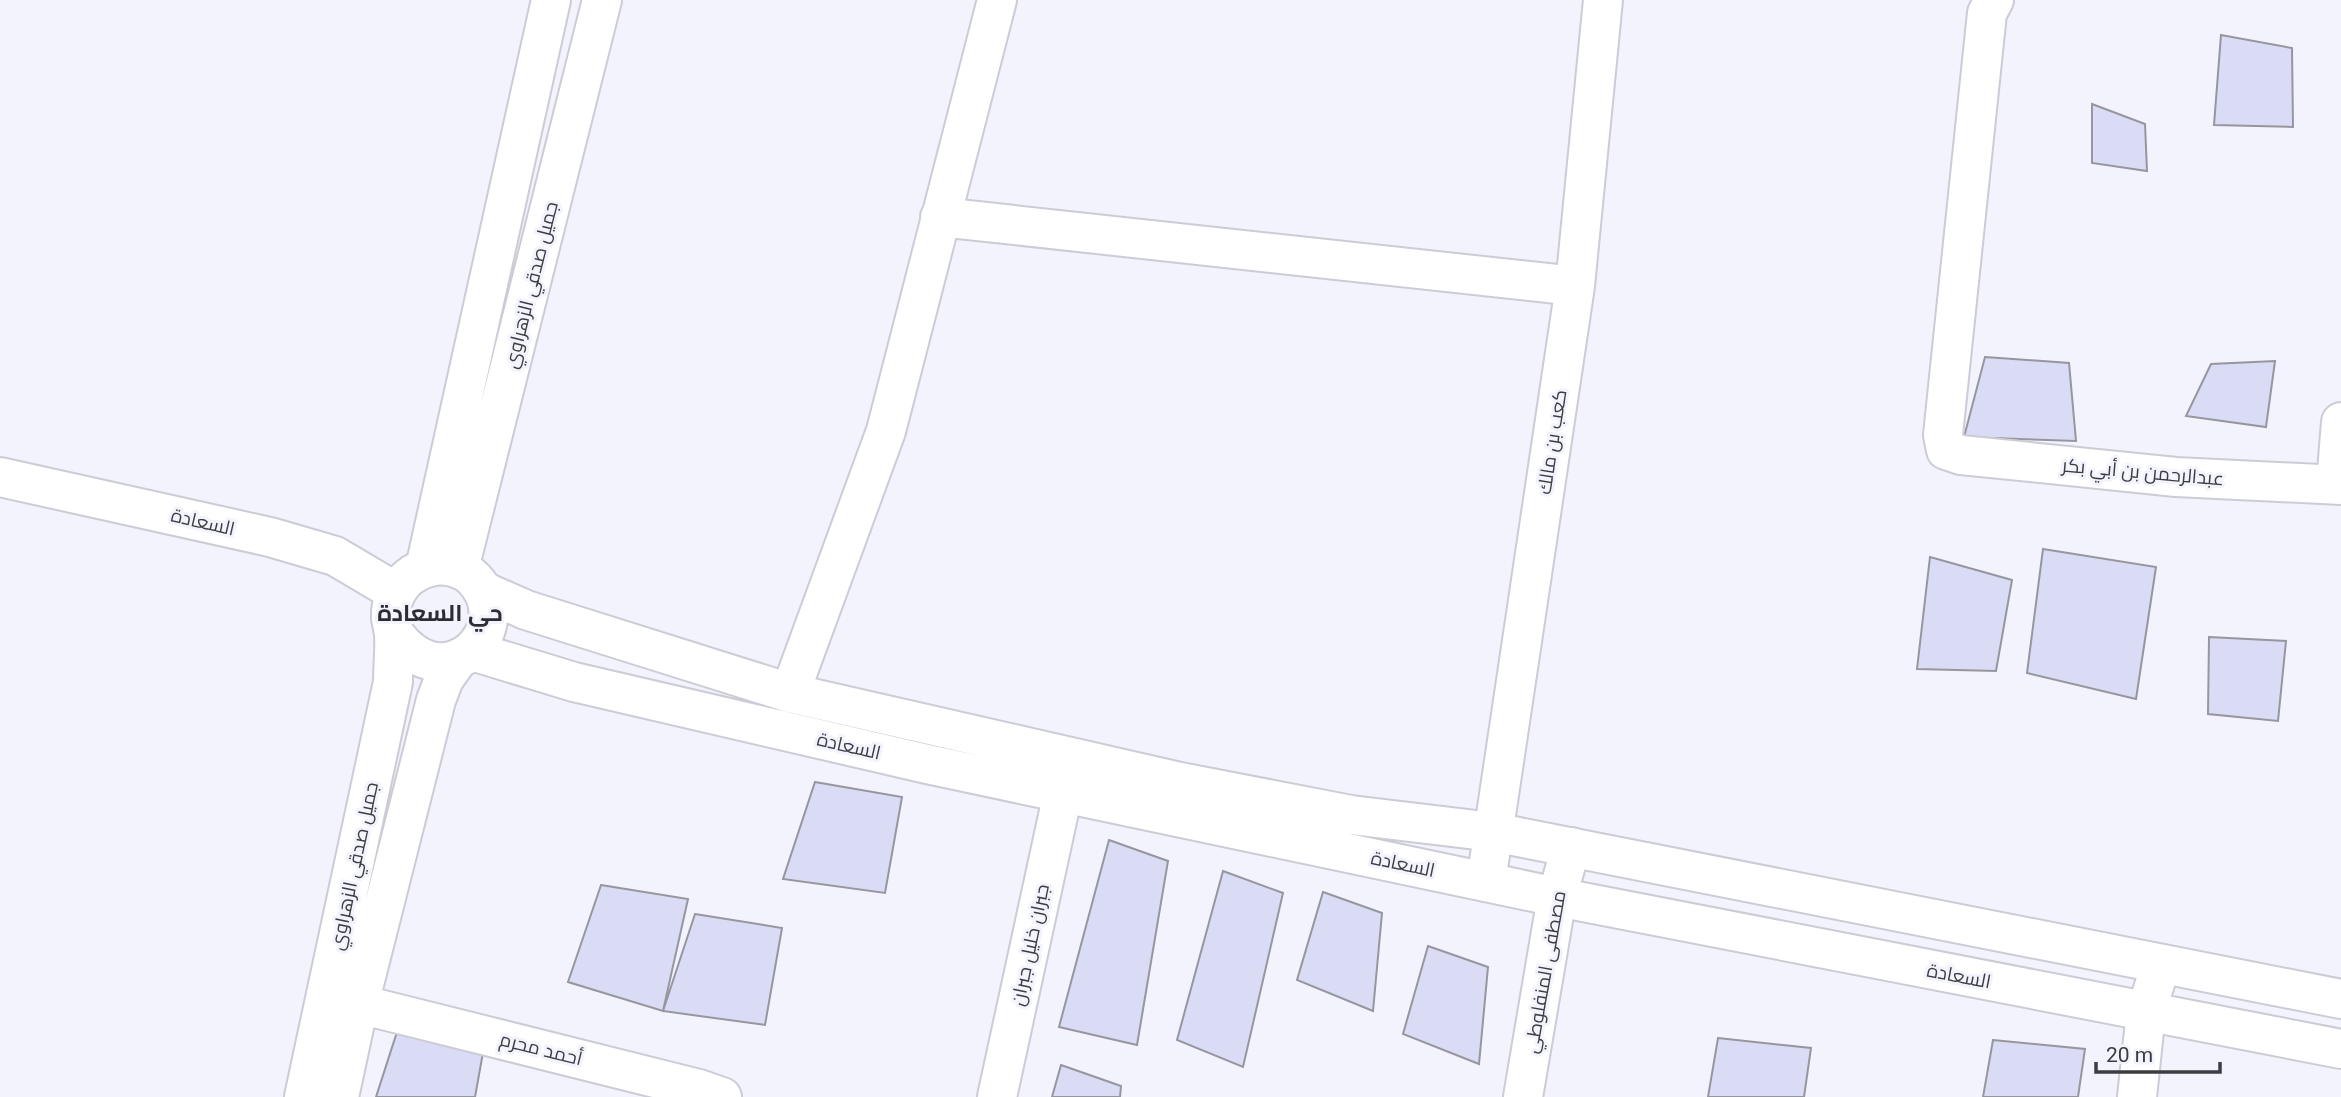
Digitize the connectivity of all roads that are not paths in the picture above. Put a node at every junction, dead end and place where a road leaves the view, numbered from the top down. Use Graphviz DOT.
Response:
graph roads {
  1 [pos="551,0"];
  2 [pos="602,0"];
  3 [pos="997,0"];
  4 [pos="1603,0"];
  5 [pos="1994,0"];
  6 [pos="940,217"];
  7 [pos="1575,286"];
  8 [pos="2341,422"];
  9 [pos="0,477"];
  10 [pos="2338,485"];
  11 [pos="456,576"];
  12 [pos="396,592"];
  13 [pos="394,633"];
  14 [pos="466,654"];
  15 [pos="790,693"];
  16 [pos="1063,793"];
  17 [pos="1493,832"];
  18 [pos="1571,847"];
  19 [pos="1486,881"];
  20 [pos="1557,897"];
  21 [pos="2161,964"];
  22 [pos="2341,999"];
  23 [pos="359,1003"];
  24 [pos="2146,1012"];
  25 [pos="2341,1049"];
  26 [pos="304,1097"];
  27 [pos="339,1097"];
  28 [pos="722,1097"];
  29 [pos="997,1097"];
  30 [pos="1523,1097"];
  31 [pos="2137,1097"];
  1 -- 11 [label="street, جميل صدقي الزهراوي"];
  2 -- 11 [label="street, جميل صدقي الزهراوي"];
  3 -- 6 [label="street"];
  4 -- 7 [label="street, كعب بن مالك"];
  5 -- 10 [label="street, عبدالرحمن بن أبي بكر"];
  6 -- 7 [label="street"];
  6 -- 15 [label="street"];
  7 -- 17 [label="street, كعب بن مالك"];
  8 -- 10 [label="street"];
  9 -- 12 [label="street, السعادة"];
  11 -- 12 [label="street"];
  11 -- 14 [label="street"];
  11 -- 15 [label="street, السعادة"];
  12 -- 13 [label="street"];
  13 -- 14 [label="street"];
  13 -- 26 [label="street, جميل صدقي الزهراوي"];
  14 -- 16 [label="street, السعادة"];
  14 -- 23 [label="street, جميل صدقي الزهراوي"];
  15 -- 17 [label="street, السعادة"];
  16 -- 19 [label="street, السعادة"];
  16 -- 29 [label="street, جبران خليل جبران"];
  17 -- 18 [label="street, السعادة"];
  17 -- 19 [label="street, كعب بن مالك"];
  18 -- 20 [label="street, مصطفى المنفلوطي"];
  18 -- 21 [label="street, السعادة"];
  19 -- 20 [label="street, السعادة"];
  20 -- 24 [label="street, السعادة"];
  20 -- 30 [label="street, مصطفى المنفلوطي"];
  21 -- 22 [label="street, السعادة"];
  21 -- 24 [label="street"];
  23 -- 27 [label="street, جميل صدقي الزهراوي"];
  23 -- 28 [label="street, أحمد محرم"];
  24 -- 25 [label="street, السعادة"];
  24 -- 31 [label="street"];
}
